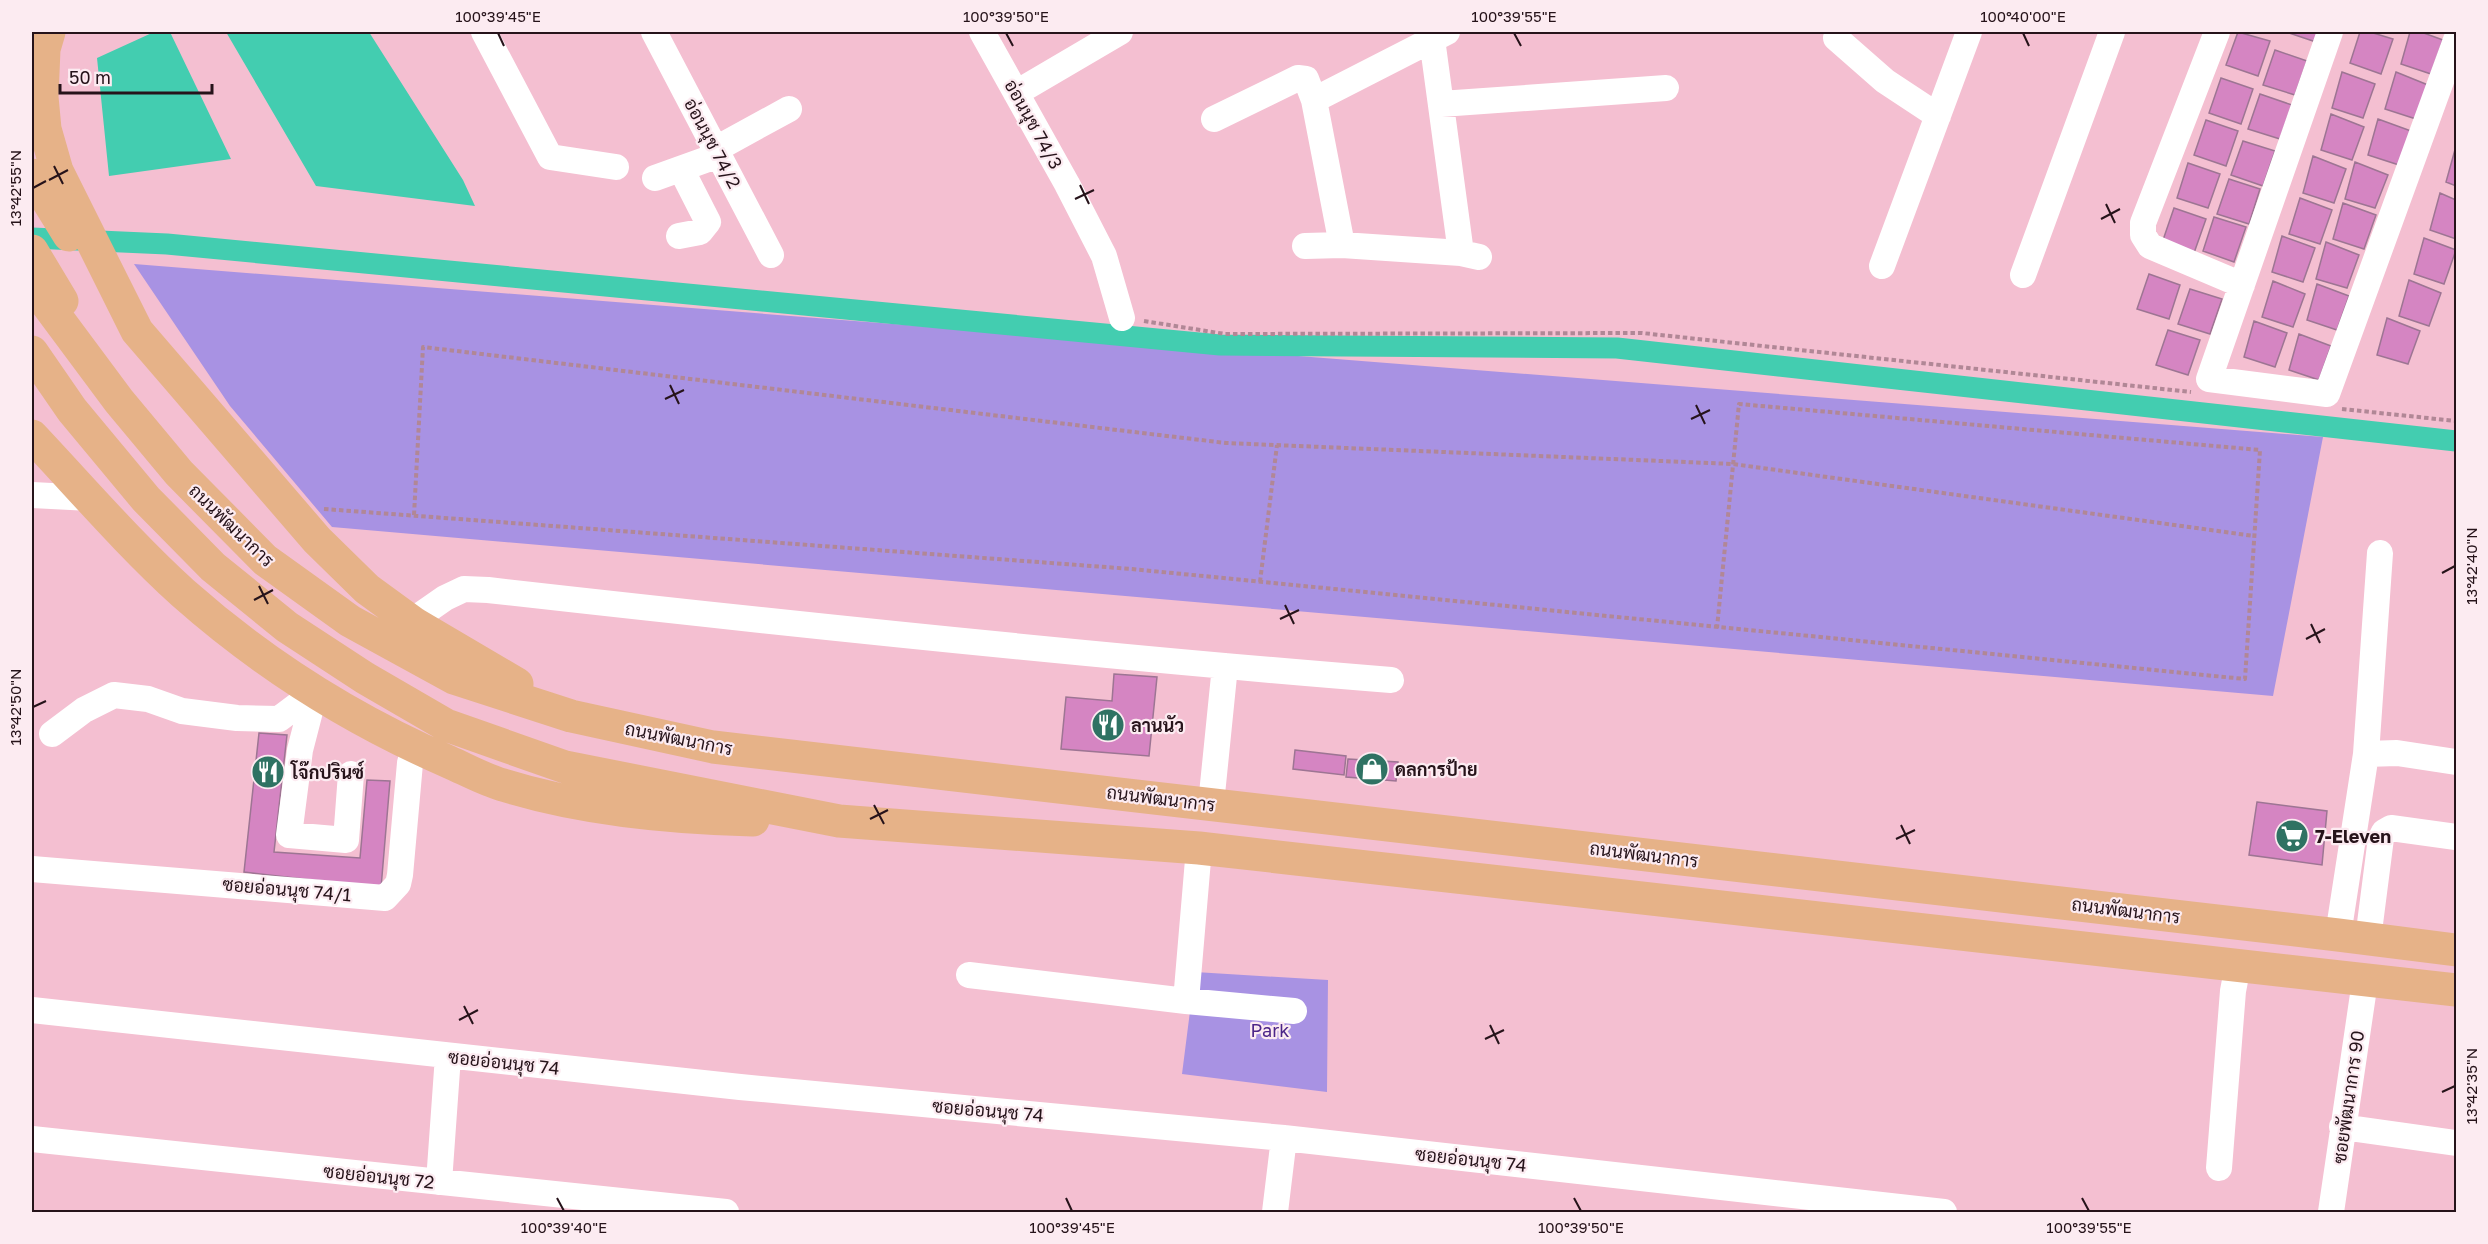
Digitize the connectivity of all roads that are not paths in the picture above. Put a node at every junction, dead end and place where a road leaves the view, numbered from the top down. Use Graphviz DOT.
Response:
graph roads {
  1 [pos="49,32"];
  2 [pos="484,32"];
  3 [pos="654,32"];
  4 [pos="982,32"];
  5 [pos="1120,32"];
  6 [pos="1969,32"];
  7 [pos="2112,32"];
  8 [pos="2217,32"];
  9 [pos="2330,32"];
  10 [pos="1440,35"];
  11 [pos="1836,38"];
  12 [pos="2457,40"];
  13 [pos="1666,88"];
  14 [pos="1016,93"];
  15 [pos="1314,100"];
  16 [pos="1441,104"];
  17 [pos="789,109"];
  18 [pos="1938,116"];
  19 [pos="1214,119"];
  20 [pos="717,152"];
  21 [pos="616,167"];
  22 [pos="681,169"];
  23 [pos="32,175"];
  24 [pos="656,178"];
  25 [pos="64,207"];
  26 [pos="679,236"];
  27 [pos="1342,245"];
  28 [pos="1305,246"];
  29 [pos="771,255"];
  30 [pos="1882,266"];
  31 [pos="37,270"];
  32 [pos="2023,275"];
  33 [pos="2242,285"];
  34 [pos="1122,318"];
  35 [pos="32,352"];
  36 [pos="32,436"];
  37 [pos="32,495"];
  38 [pos="90,498"];
  39 [pos="2380,553"];
  40 [pos="412,621"];
  41 [pos="1225,666"];
  42 [pos="1391,680"];
  43 [pos="315,692"];
  44 [pos="571,716"];
  45 [pos="52,734"];
  46 [pos="415,747"];
  47 [pos="2366,754"];
  48 [pos="2457,762"];
  49 [pos="351,774"];
  50 [pos="1211,804"];
  51 [pos="839,821"];
  52 [pos="2457,837"];
  53 [pos="1199,848"];
  54 [pos="32,869"];
  55 [pos="2353,937"];
  56 [pos="2457,950"];
  57 [pos="2238,965"];
  58 [pos="969,975"];
  59 [pos="2365,981"];
  60 [pos="2457,990"];
  61 [pos="1186,1002"];
  62 [pos="32,1010"];
  63 [pos="1294,1011"];
  64 [pos="448,1056"];
  65 [pos="2342,1127"];
  66 [pos="1284,1138"];
  67 [pos="32,1139"];
  68 [pos="2457,1143"];
  69 [pos="2219,1168"];
  70 [pos="439,1182"];
  71 [pos="537,1203"];
  72 [pos="726,1212"];
  73 [pos="1275,1212"];
  74 [pos="1944,1212"];
  75 [pos="2331,1212"];
  1 -- 25 [label="main road"];
  2 -- 21 [label="street"];
  3 -- 20 [label="street, อ่อนนุช 74/2"];
  4 -- 14 [label="street, อ่อนนุช 74/3"];
  5 -- 14 [label="street"];
  6 -- 18 [label="street"];
  7 -- 32 [label="street"];
  8 -- 33 [label="street"];
  9 -- 33 [label="street"];
  10 -- 15 [label="street"];
  10 -- 16 [label="street"];
  11 -- 18 [label="street"];
  12 -- 33 [label="street"];
  13 -- 16 [label="street"];
  14 -- 34 [label="street, อ่อนนุช 74/3"];
  15 -- 19 [label="street"];
  15 -- 27 [label="street"];
  16 -- 27 [label="street"];
  17 -- 20 [label="street"];
  18 -- 30 [label="street"];
  20 -- 22 [label="street"];
  20 -- 29 [label="street, อ่อนนุช 74/2"];
  22 -- 24 [label="street"];
  22 -- 26 [label="street"];
  23 -- 25 [label="main road"];
  25 -- 40 [label="main road"];
  27 -- 28 [label="street"];
  31 -- 44 [label="main road, ถนนพัฒนาการ"];
  35 -- 51 [label="main road"];
  36 -- 38 [label="main road"];
  37 -- 38 [label="street"];
  38 -- 43 [label="main road"];
  39 -- 47 [label="street"];
  40 -- 41 [label="street"];
  40 -- 44 [label="main road"];
  41 -- 42 [label="street"];
  41 -- 50 [label="street"];
  43 -- 45 [label="street"];
  43 -- 46 [label="main road"];
  43 -- 49 [label="street"];
  44 -- 50 [label="main road, ถนนพัฒนาการ"];
  46 -- 51 [label="main road"];
  46 -- 54 [label="street, ซอยอ่อนนุช 74/1"];
  47 -- 48 [label="street"];
  47 -- 55 [label="street"];
  50 -- 55 [label="main road, ถนนพัฒนาการ"];
  51 -- 53 [label="main road"];
  52 -- 55 [label="street"];
  53 -- 57 [label="main road"];
  53 -- 61 [label="street"];
  55 -- 56 [label="main road, ถนนพัฒนาการ"];
  57 -- 59 [label="main road"];
  57 -- 69 [label="street"];
  58 -- 61 [label="street"];
  59 -- 60 [label="main road"];
  59 -- 65 [label="street, ซอยพัฒนาการ 90"];
  61 -- 63 [label="street"];
  62 -- 64 [label="street, ซอยอ่อนนุช 74"];
  64 -- 66 [label="street, ซอยอ่อนนุช 74"];
  64 -- 70 [label="street"];
  65 -- 68 [label="street"];
  65 -- 75 [label="street, ซอยพัฒนาการ 90"];
  66 -- 73 [label="street"];
  66 -- 74 [label="street, ซอยอ่อนนุช 74"];
  67 -- 70 [label="street, ซอยอ่อนนุช 72"];
  70 -- 71 [label="street, ซอยอ่อนนุช 72"];
  71 -- 72 [label="street, ซอยอ่อนนุช 72"];
}
